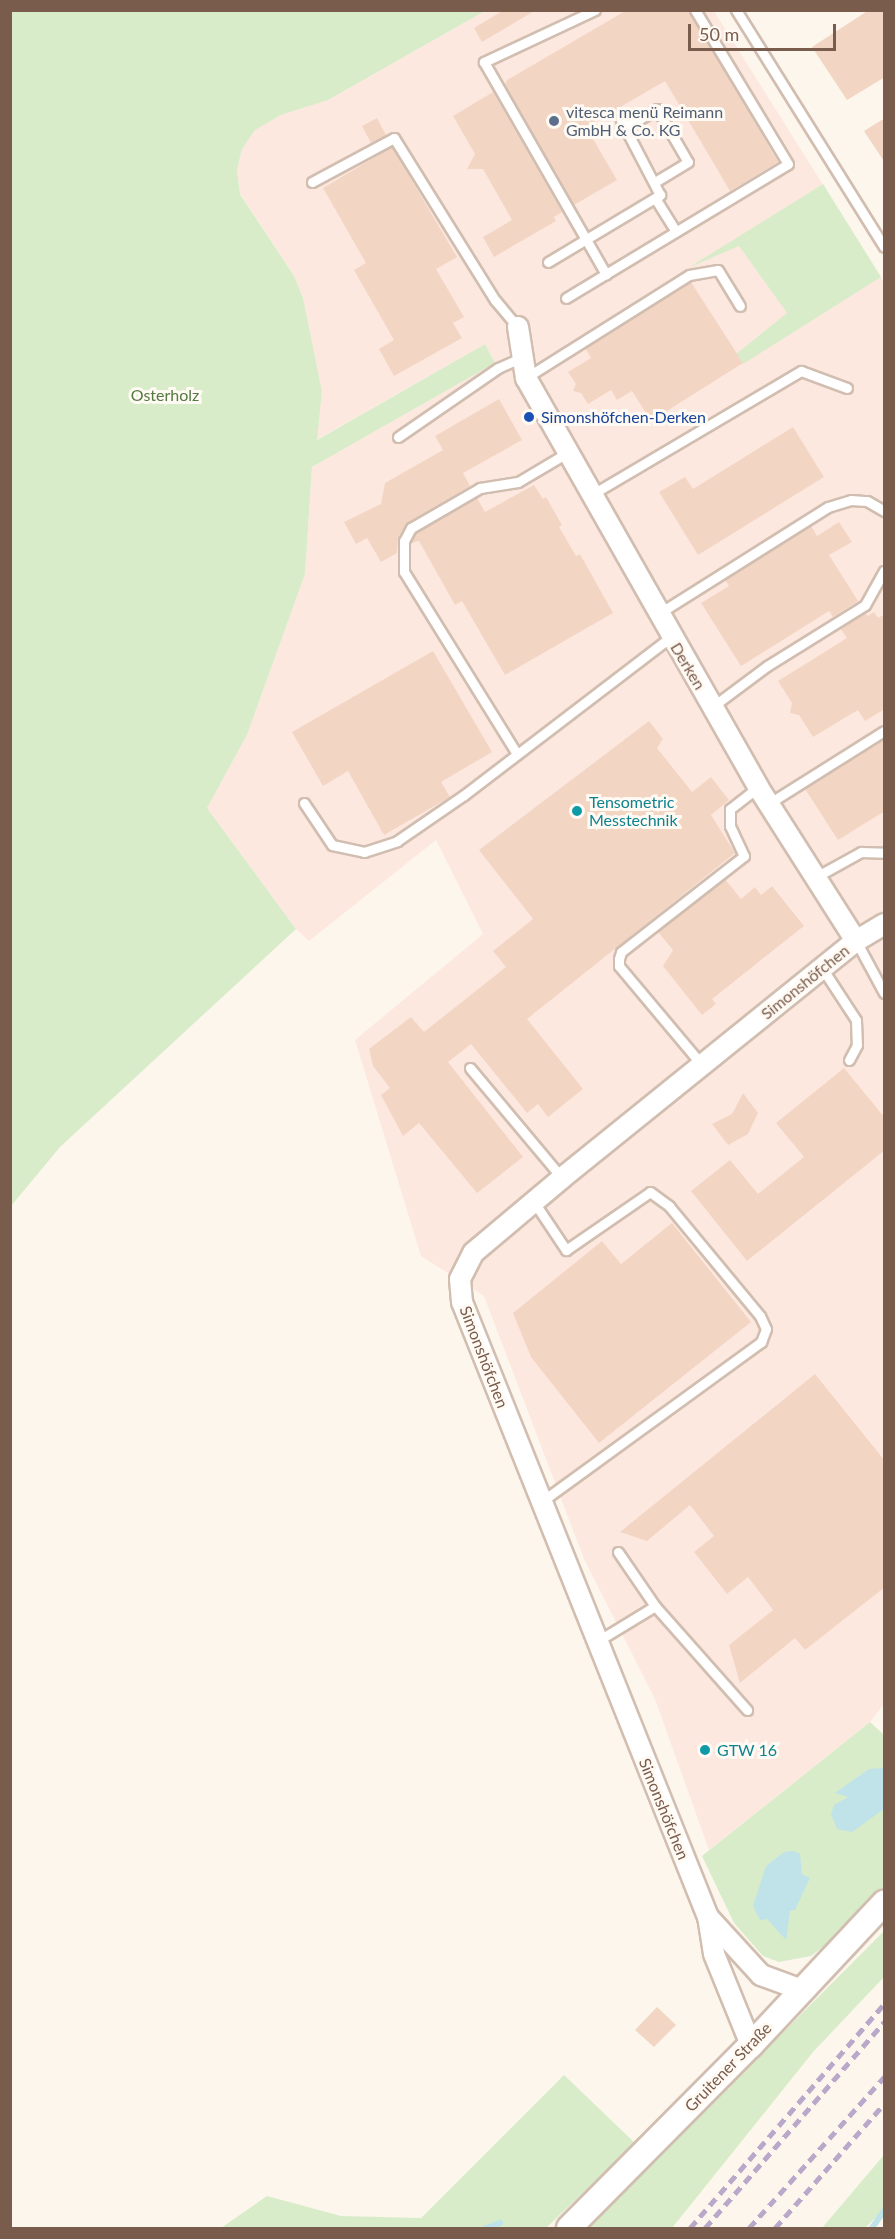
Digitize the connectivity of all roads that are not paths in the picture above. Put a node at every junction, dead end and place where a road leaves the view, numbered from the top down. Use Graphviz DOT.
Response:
graph roads {
  1 [pos="571,10"];
  2 [pos="595,10"];
  3 [pos="695,10"];
  4 [pos="736,10"];
  5 [pos="576,21"];
  6 [pos="656,181"];
  7 [pos="312,182"];
  8 [pos="655,198"];
  9 [pos="676,231"];
  10 [pos="585,237"];
  11 [pos="885,247"];
  12 [pos="548,262"];
  13 [pos="606,273"];
  14 [pos="566,298"];
  15 [pos="740,306"];
  16 [pos="518,327"];
  17 [pos="520,358"];
  18 [pos="525,378"];
  19 [pos="847,388"];
  20 [pos="398,437"];
  21 [pos="567,453"];
  22 [pos="591,495"];
  23 [pos="885,511"];
  24 [pos="885,572"];
  25 [pos="658,614"];
  26 [pos="671,637"];
  27 [pos="712,707"];
  28 [pos="885,731"];
  29 [pos="517,754"];
  30 [pos="763,795"];
  31 [pos="304,803"];
  32 [pos="885,853"];
  33 [pos="814,878"];
  34 [pos="885,924"];
  35 [pos="856,941"];
  36 [pos="822,968"];
  37 [pos="885,993"];
  38 [pos="849,1060"];
  39 [pos="702,1065"];
  40 [pos="470,1068"];
  41 [pos="562,1178"];
  42 [pos="534,1202"];
  43 [pos="541,1502"];
  44 [pos="618,1552"];
  45 [pos="655,1606"];
  46 [pos="596,1642"];
  47 [pos="747,1710"];
  48 [pos="885,1903"];
  49 [pos="708,1917"];
  50 [pos="802,1990"];
  51 [pos="751,2045"];
  52 [pos="569,2229"];
  1 -- 5 [label="lane"];
  2 -- 5 [label="lane"];
  3 -- 9 [label="lane"];
  4 -- 11 [label="lane"];
  5 -- 10 [label="lane"];
  6 -- 6 [label="lane"];
  6 -- 8 [label="lane"];
  7 -- 16 [label="lane"];
  8 -- 9 [label="lane"];
  8 -- 10 [label="lane"];
  9 -- 13 [label="lane"];
  10 -- 12 [label="lane"];
  10 -- 13 [label="lane"];
  13 -- 14 [label="lane"];
  15 -- 18 [label="lane"];
  16 -- 17 [label="street, Derken"];
  17 -- 18 [label="street, Derken"];
  17 -- 20 [label="lane"];
  18 -- 21 [label="street, Derken"];
  19 -- 22 [label="lane"];
  21 -- 22 [label="street, Derken"];
  21 -- 29 [label="lane"];
  22 -- 25 [label="street, Derken"];
  23 -- 25 [label="lane"];
  24 -- 27 [label="lane"];
  25 -- 26 [label="street, Derken"];
  26 -- 27 [label="street, Derken"];
  26 -- 29 [label="lane"];
  27 -- 30 [label="street, Derken"];
  28 -- 30 [label="lane"];
  29 -- 31 [label="lane"];
  30 -- 33 [label="street, Derken"];
  30 -- 39 [label="lane"];
  32 -- 33 [label="lane"];
  33 -- 35 [label="street, Derken"];
  34 -- 35 [label="street, Simonshöfchen"];
  35 -- 36 [label="street, Simonshöfchen"];
  35 -- 37 [label="lane, Derken"];
  36 -- 38 [label="lane"];
  36 -- 39 [label="street, Simonshöfchen"];
  39 -- 41 [label="street, Simonshöfchen"];
  40 -- 41 [label="lane"];
  41 -- 42 [label="street, Simonshöfchen"];
  42 -- 43 [label="street, Simonshöfchen"];
  42 -- 43 [label="lane"];
  43 -- 46 [label="street, Simonshöfchen"];
  44 -- 45 [label="lane"];
  45 -- 46 [label="lane"];
  45 -- 47 [label="lane"];
  46 -- 49 [label="street, Simonshöfchen"];
  48 -- 50 [label="street, Gruitener Straße"];
  49 -- 50 [label="street, Simonshöfchen"];
  49 -- 51 [label="street, Simonshöfchen"];
  50 -- 51 [label="street, Gruitener Straße"];
  51 -- 52 [label="street, Gruitener Straße"];
}
